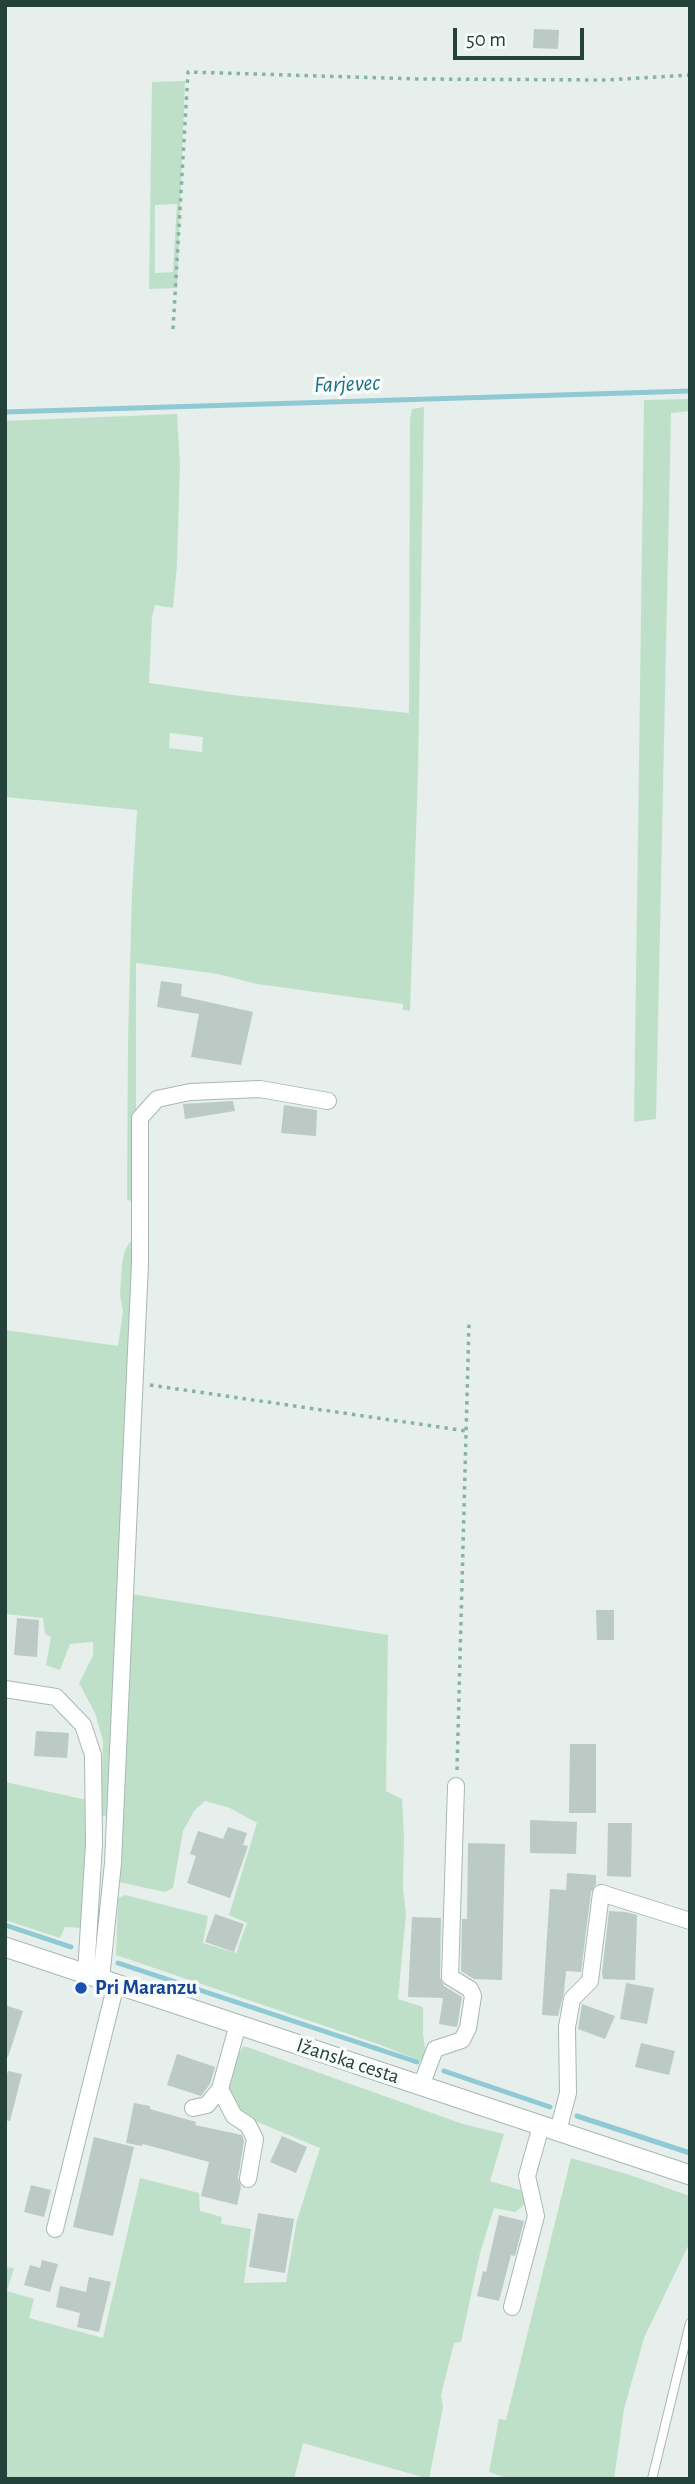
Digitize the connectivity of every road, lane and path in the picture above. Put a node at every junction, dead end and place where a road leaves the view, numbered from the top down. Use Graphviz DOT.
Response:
graph roads {
  1 [pos="690,75"];
  2 [pos="173,329"];
  3 [pos="328,1101"];
  4 [pos="469,1323"];
  5 [pos="134,1382"];
  6 [pos="467,1431"];
  7 [pos="5,1689"];
  8 [pos="457,1786"];
  9 [pos="690,1922"];
  10 [pos="5,1947"];
  11 [pos="101,1979"];
  12 [pos="238,2024"];
  13 [pos="421,2085"];
  14 [pos="220,2089"];
  15 [pos="193,2108"];
  16 [pos="550,2129"];
  17 [pos="690,2175"];
  18 [pos="248,2179"];
  19 [pos="55,2229"];
  20 [pos="512,2307"];
  21 [pos="690,2323"];
  22 [pos="652,2479"];
  1 -- 2 [label="path"];
  3 -- 5 [label="street"];
  4 -- 6 [label="path"];
  5 -- 6 [label="path"];
  5 -- 11 [label="street"];
  6 -- 8 [label="path"];
  7 -- 11 [label="street"];
  8 -- 13 [label="street"];
  9 -- 16 [label="street"];
  10 -- 11 [label="street, Ižanska cesta"];
  11 -- 12 [label="street, Ižanska cesta"];
  11 -- 19 [label="street"];
  12 -- 13 [label="street, Ižanska cesta"];
  12 -- 14 [label="street"];
  13 -- 16 [label="street, Ižanska cesta"];
  14 -- 15 [label="street"];
  14 -- 18 [label="street"];
  16 -- 17 [label="street, Ižanska cesta"];
  16 -- 20 [label="street"];
  21 -- 22 [label="lane"];
}
